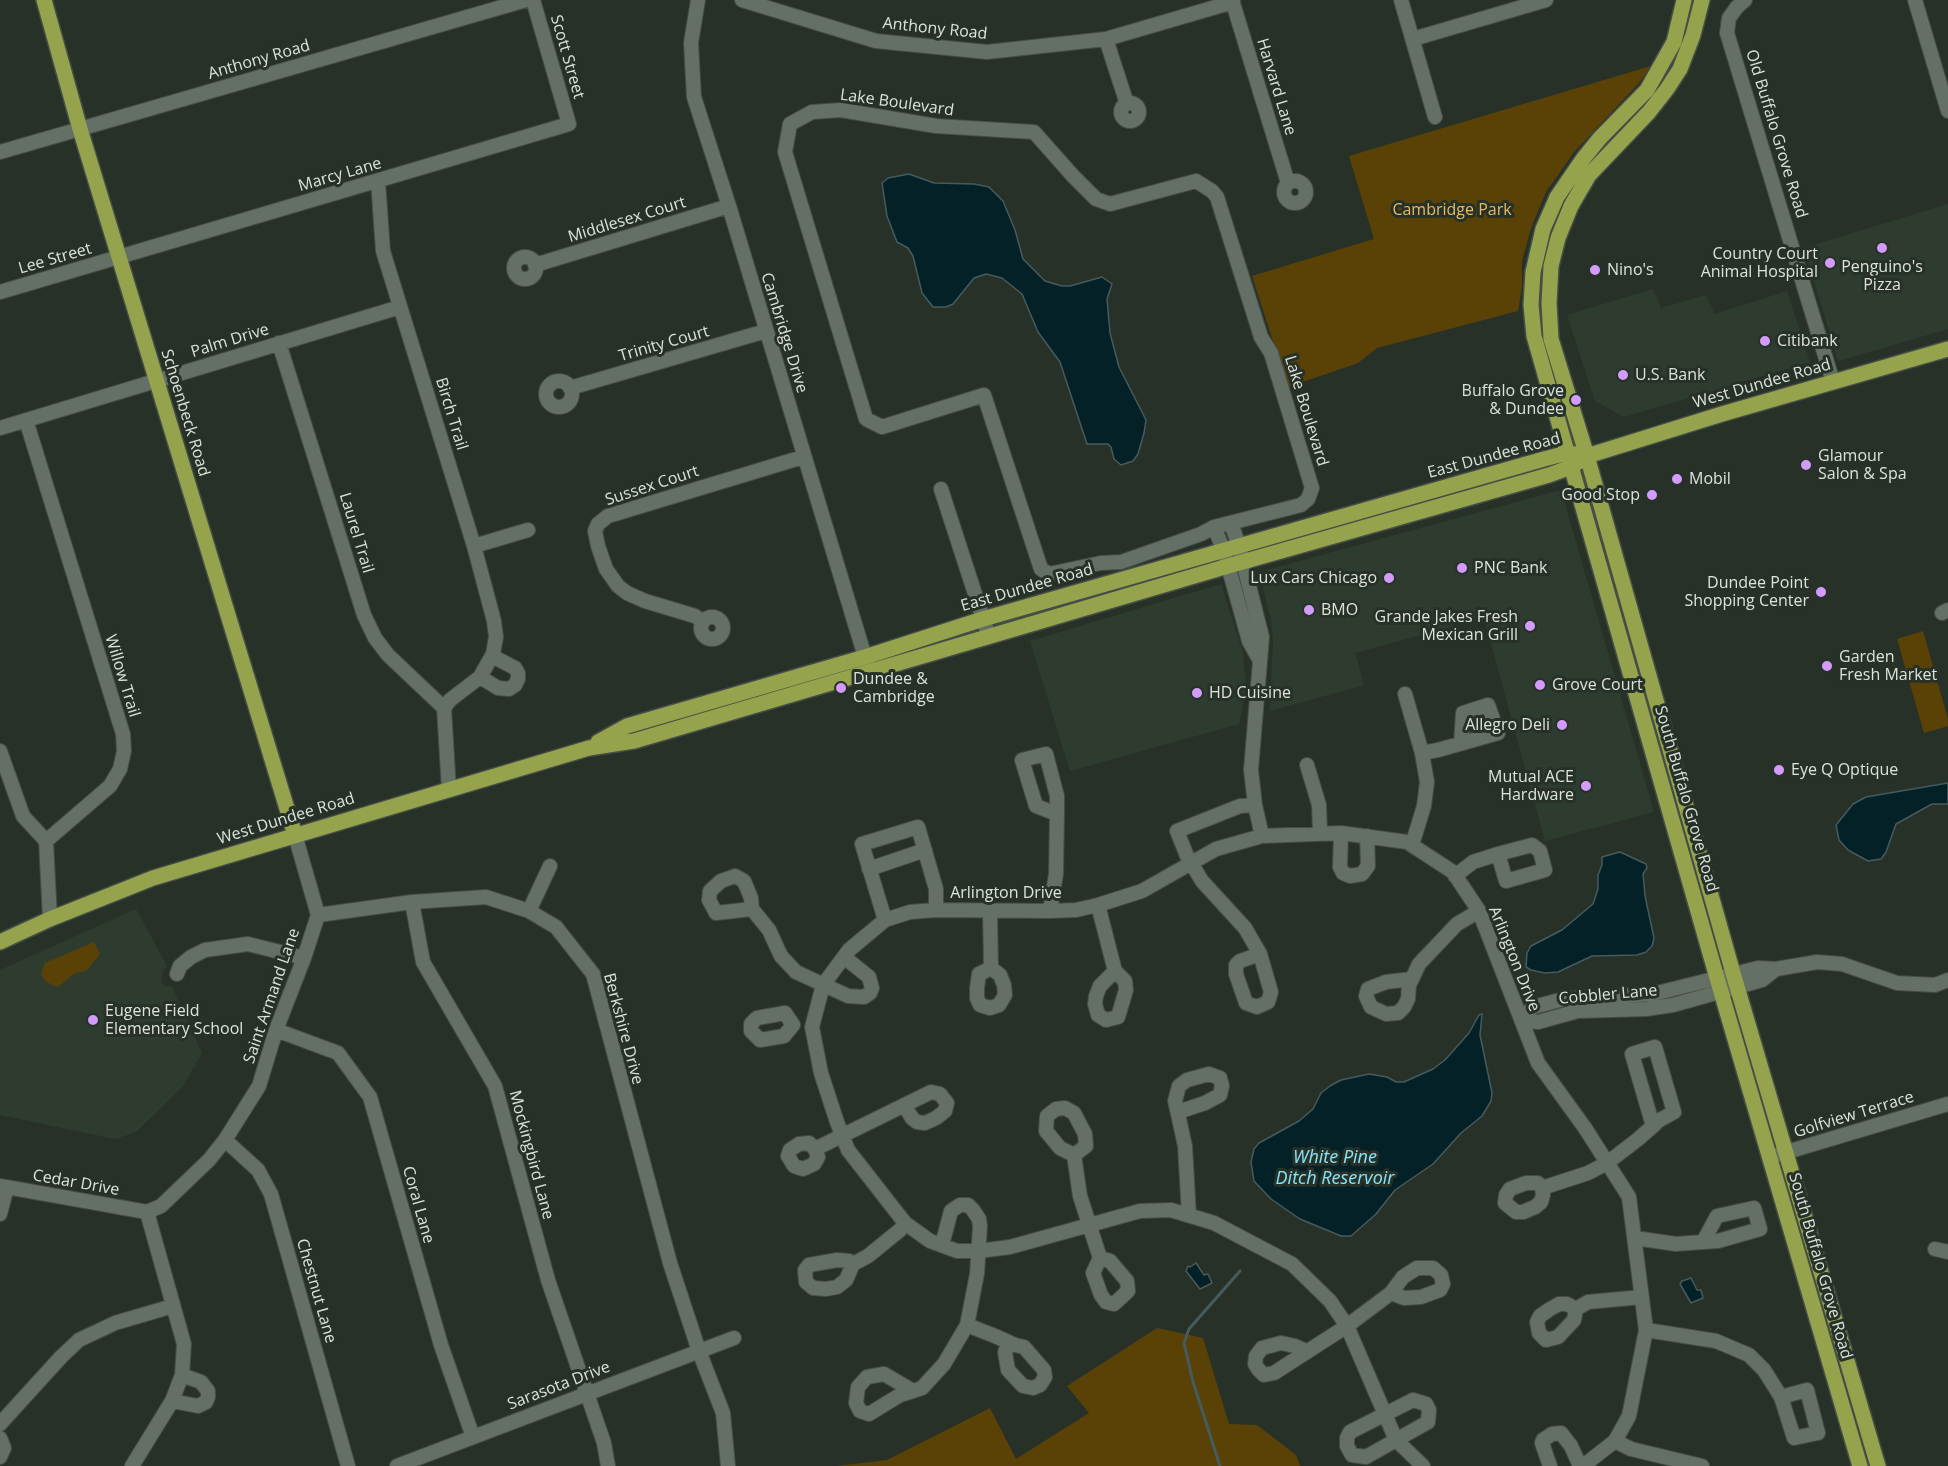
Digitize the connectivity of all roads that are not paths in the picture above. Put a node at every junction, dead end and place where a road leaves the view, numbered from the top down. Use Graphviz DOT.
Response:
graph roads {
  1 [pos="44,0"];
  2 [pos="526,0"];
  3 [pos="533,0"];
  4 [pos="698,0"];
  5 [pos="742,0"];
  6 [pos="1401,0"];
  7 [pos="1546,0"];
  8 [pos="1684,0"];
  9 [pos="1702,0"];
  10 [pos="1745,0"];
  11 [pos="1915,0"];
  12 [pos="1232,1"];
  13 [pos="1106,39"];
  14 [pos="1413,39"];
  15 [pos="1127,104"];
  16 [pos="1948,111"];
  17 [pos="1435,117"];
  18 [pos="569,124"];
  19 [pos="80,129"];
  20 [pos="0,152"];
  21 [pos="378,181"];
  22 [pos="1288,183"];
  23 [pos="729,206"];
  24 [pos="120,257"];
  25 [pos="535,265"];
  26 [pos="0,292"];
  27 [pos="400,307"];
  28 [pos="766,332"];
  29 [pos="279,343"];
  30 [pos="1948,349"];
  31 [pos="156,380"];
  32 [pos="1833,382"];
  33 [pos="570,388"];
  34 [pos="26,420"];
  35 [pos="0,428"];
  36 [pos="1587,456"];
  37 [pos="803,457"];
  38 [pos="1569,460"];
  39 [pos="940,489"];
  40 [pos="1231,523"];
  41 [pos="1215,527"];
  42 [pos="528,530"];
  43 [pos="474,546"];
  44 [pos="1239,546"];
  45 [pos="1226,558"];
  46 [pos="1243,561"];
  47 [pos="983,619"];
  48 [pos="703,622"];
  49 [pos="988,637"];
  50 [pos="492,656"];
  51 [pos="1259,659"];
  52 [pos="867,665"];
  53 [pos="480,677"];
  54 [pos="1405,694"];
  55 [pos="444,708"];
  56 [pos="1461,743"];
  57 [pos="589,748"];
  58 [pos="0,751"];
  59 [pos="1422,753"];
  60 [pos="1307,765"];
  61 [pos="449,790"];
  62 [pos="1255,805"];
  63 [pos="1057,814"];
  64 [pos="1320,832"];
  65 [pos="1341,833"];
  66 [pos="295,835"];
  67 [pos="1262,836"];
  68 [pos="1367,836"];
  69 [pos="46,841"];
  70 [pos="1412,845"];
  71 [pos="925,850"];
  72 [pos="1498,854"];
  73 [pos="1191,862"];
  74 [pos="550,866"];
  75 [pos="869,868"];
  76 [pos="1455,876"];
  77 [pos="412,902"];
  78 [pos="1098,905"];
  79 [pos="752,909"];
  80 [pos="936,910"];
  81 [pos="529,911"];
  82 [pos="990,911"];
  83 [pos="1050,911"];
  84 [pos="1479,911"];
  85 [pos="318,915"];
  86 [pos="50,920"];
  87 [pos="885,920"];
  88 [pos="0,942"];
  89 [pos="1260,954"];
  90 [pos="844,957"];
  91 [pos="304,958"];
  92 [pos="991,968"];
  93 [pos="1115,971"];
  94 [pos="177,974"];
  95 [pos="1412,979"];
  96 [pos="1948,980"];
  97 [pos="1727,983"];
  98 [pos="823,985"];
  99 [pos="1521,1020"];
  100 [pos="793,1025"];
  101 [pos="812,1027"];
  102 [pos="276,1030"];
  103 [pos="1948,1104"];
  104 [pos="904,1106"];
  105 [pos="1178,1112"];
  106 [pos="1653,1126"];
  107 [pos="842,1136"];
  108 [pos="225,1140"];
  109 [pos="815,1149"];
  110 [pos="1786,1153"];
  111 [pos="1074,1155"];
  112 [pos="1770,1157"];
  113 [pos="1607,1163"];
  114 [pos="3,1187"];
  115 [pos="1542,1188"];
  116 [pos="147,1212"];
  117 [pos="0,1214"];
  118 [pos="1189,1215"];
  119 [pos="905,1223"];
  120 [pos="1090,1226"];
  121 [pos="1635,1238"];
  122 [pos="1703,1242"];
  123 [pos="942,1245"];
  124 [pos="979,1251"];
  125 [pos="1100,1258"];
  126 [pos="853,1264"];
  127 [pos="1391,1293"];
  128 [pos="1642,1297"];
  129 [pos="173,1306"];
  130 [pos="1576,1309"];
  131 [pos="967,1325"];
  132 [pos="1347,1326"];
  133 [pos="1646,1330"];
  134 [pos="734,1338"];
  135 [pos="1009,1343"];
  136 [pos="699,1351"];
  137 [pos="1306,1351"];
  138 [pos="183,1375"];
  139 [pos="913,1390"];
  140 [pos="586,1393"];
  141 [pos="1781,1397"];
  142 [pos="172,1401"];
  143 [pos="1384,1414"];
  144 [pos="0,1424"];
  145 [pos="473,1437"];
  146 [pos="0,1438"];
  147 [pos="1396,1440"];
  148 [pos="1615,1441"];
  149 [pos="0,1457"];
  150 [pos="1677,1463"];
  151 [pos="132,1466"];
  152 [pos="348,1466"];
  153 [pos="397,1466"];
  154 [pos="608,1466"];
  155 [pos="729,1466"];
  156 [pos="1423,1466"];
  157 [pos="1550,1466"];
  158 [pos="1582,1466"];
  159 [pos="1702,1466"];
  160 [pos="1860,1466"];
  161 [pos="1878,1466"];
  1 -- 19 [label="main road, Schoenbeck Road"];
  2 -- 19 [label="street, Anthony Road"];
  3 -- 18 [label="street, Scott Street"];
  4 -- 23 [label="street, Cambridge Drive"];
  5 -- 13 [label="street, Anthony Road"];
  6 -- 14 [label="street"];
  7 -- 14 [label="street"];
  8 -- 38 [label="main road, South Buffalo Grove Road"];
  9 -- 36 [label="main road, South Buffalo Grove Road"];
  10 -- 32 [label="street, Old Buffalo Grove Road"];
  11 -- 16 [label="street"];
  12 -- 13 [label="street, Anthony Road"];
  12 -- 22 [label="street, Harvard Lane"];
  13 -- 15 [label="street"];
  14 -- 17 [label="street"];
  18 -- 21 [label="street, Marcy Lane"];
  19 -- 20 [label="street, Anthony Road"];
  19 -- 24 [label="main road, Schoenbeck Road"];
  21 -- 24 [label="street, Marcy Lane"];
  21 -- 27 [label="street, Birch Trail"];
  23 -- 25 [label="street, Middlesex Court"];
  23 -- 28 [label="street, Cambridge Drive"];
  24 -- 26 [label="street, Lee Street"];
  24 -- 31 [label="main road, Schoenbeck Road"];
  27 -- 29 [label="street, Palm Drive"];
  27 -- 43 [label="street, Birch Trail"];
  28 -- 33 [label="street, Trinity Court"];
  28 -- 37 [label="street, Cambridge Drive"];
  29 -- 31 [label="street, Palm Drive"];
  29 -- 55 [label="street, Laurel Trail"];
  30 -- 32 [label="main road, West Dundee Road"];
  31 -- 34 [label="street, Palm Drive"];
  31 -- 66 [label="main road, Schoenbeck Road"];
  32 -- 36 [label="main road, West Dundee Road"];
  34 -- 35 [label="street, Palm Drive"];
  34 -- 69 [label="street, Willow Trail"];
  36 -- 38 [label="main road, East Dundee Road"];
  36 -- 97 [label="main road, South Buffalo Grove Road"];
  37 -- 48 [label="street, Sussex Court"];
  37 -- 52 [label="street, Cambridge Drive"];
  38 -- 44 [label="main road, East Dundee Road"];
  38 -- 46 [label="main road, East Dundee Road"];
  38 -- 97 [label="main road, South Buffalo Grove Road"];
  39 -- 47 [label="street"];
  40 -- 41 [label="street, Lake Boulevard"];
  40 -- 41 [label="street, Lake Boulevard"];
  40 -- 44 [label="street"];
  41 -- 45 [label="street"];
  42 -- 43 [label="street"];
  43 -- 50 [label="street, Birch Trail"];
  44 -- 45 [label="main road, East Dundee Road"];
  44 -- 46 [label="street"];
  45 -- 46 [label="main road, East Dundee Road"];
  45 -- 47 [label="main road, East Dundee Road"];
  45 -- 49 [label="main road, East Dundee Road"];
  45 -- 51 [label="street"];
  46 -- 51 [label="street"];
  47 -- 49 [label="street"];
  47 -- 52 [label="main road, East Dundee Road"];
  49 -- 52 [label="main road, East Dundee Road"];
  50 -- 53 [label="street, Birch Trail"];
  50 -- 53 [label="street"];
  51 -- 62 [label="street"];
  52 -- 57 [label="main road, East Dundee Road"];
  53 -- 55 [label="street, Birch Trail"];
  54 -- 59 [label="street"];
  55 -- 61 [label="street"];
  56 -- 59 [label="street"];
  57 -- 61 [label="main road, West Dundee Road"];
  58 -- 69 [label="street"];
  59 -- 70 [label="street"];
  60 -- 64 [label="street"];
  61 -- 66 [label="main road, West Dundee Road"];
  62 -- 67 [label="street"];
  62 -- 73 [label="street"];
  63 -- 83 [label="street"];
  64 -- 65 [label="street, Arlington Drive"];
  64 -- 67 [label="street, Arlington Drive"];
  65 -- 68 [label="street, Arlington Drive"];
  65 -- 68 [label="street"];
  66 -- 85 [label="street, Saint Armand Lane"];
  66 -- 86 [label="main road, West Dundee Road"];
  67 -- 73 [label="street, Arlington Drive"];
  68 -- 70 [label="street, Arlington Drive"];
  69 -- 86 [label="street"];
  70 -- 76 [label="street, Arlington Drive"];
  71 -- 75 [label="street"];
  71 -- 75 [label="street"];
  71 -- 80 [label="street"];
  72 -- 76 [label="street"];
  73 -- 78 [label="street, Arlington Drive"];
  73 -- 89 [label="street"];
  74 -- 81 [label="street"];
  75 -- 87 [label="street"];
  76 -- 84 [label="street, Arlington Drive"];
  77 -- 81 [label="street, Berkshire Drive"];
  77 -- 85 [label="street, Berkshire Drive"];
  77 -- 140 [label="street, Mockingbird Lane"];
  78 -- 83 [label="street, Arlington Drive"];
  78 -- 93 [label="street"];
  79 -- 98 [label="street"];
  80 -- 82 [label="street, Arlington Drive"];
  80 -- 87 [label="street, Arlington Drive"];
  81 -- 136 [label="street, Berkshire Drive"];
  82 -- 83 [label="street, Arlington Drive"];
  82 -- 92 [label="street"];
  84 -- 95 [label="street"];
  84 -- 99 [label="street, Arlington Drive"];
  85 -- 91 [label="street, Saint Armand Lane"];
  86 -- 88 [label="main road, West Dundee Road"];
  87 -- 90 [label="street, Arlington Drive"];
  90 -- 98 [label="street, Arlington Drive"];
  90 -- 98 [label="street"];
  91 -- 94 [label="street"];
  91 -- 102 [label="street, Saint Armand Lane"];
  96 -- 97 [label="street, Cobbler Lane"];
  97 -- 99 [label="street, Cobbler Lane"];
  97 -- 110 [label="main road, South Buffalo Grove Road"];
  97 -- 112 [label="main road, South Buffalo Grove Road"];
  98 -- 101 [label="street, Arlington Drive"];
  99 -- 113 [label="street, Arlington Drive"];
  100 -- 101 [label="street"];
  101 -- 107 [label="street, Arlington Drive"];
  102 -- 108 [label="street, Saint Armand Lane"];
  102 -- 145 [label="street, Coral Lane"];
  103 -- 110 [label="street, Golfview Terrace"];
  104 -- 107 [label="street"];
  105 -- 118 [label="street"];
  106 -- 106 [label="street"];
  106 -- 113 [label="street"];
  107 -- 109 [label="street"];
  107 -- 119 [label="street, Arlington Drive"];
  108 -- 116 [label="street, Saint Armand Lane"];
  108 -- 152 [label="street, Chestnut Lane"];
  110 -- 112 [label="street, Golfview Terrace"];
  110 -- 161 [label="main road, South Buffalo Grove Road"];
  111 -- 120 [label="street"];
  112 -- 160 [label="main road, South Buffalo Grove Road"];
  113 -- 115 [label="street"];
  113 -- 121 [label="street, Arlington Drive"];
  114 -- 116 [label="street, Cedar Drive"];
  114 -- 117 [label="street"];
  116 -- 129 [label="street"];
  118 -- 120 [label="street, Arlington Drive"];
  118 -- 132 [label="street, Arlington Drive"];
  119 -- 123 [label="street, Arlington Drive"];
  119 -- 126 [label="street"];
  120 -- 124 [label="street, Arlington Drive"];
  120 -- 125 [label="street"];
  121 -- 122 [label="street"];
  121 -- 128 [label="street, Arlington Drive"];
  123 -- 124 [label="street, Arlington Drive"];
  123 -- 124 [label="street"];
  124 -- 131 [label="street"];
  127 -- 132 [label="street"];
  128 -- 130 [label="street"];
  128 -- 133 [label="street, Arlington Drive"];
  129 -- 138 [label="street"];
  129 -- 144 [label="street"];
  131 -- 135 [label="street"];
  131 -- 139 [label="street"];
  132 -- 137 [label="street"];
  132 -- 143 [label="street, Arlington Drive"];
  133 -- 141 [label="street"];
  133 -- 148 [label="street, Arlington Drive"];
  134 -- 136 [label="street, Sarasota Drive"];
  136 -- 140 [label="street, Sarasota Drive"];
  136 -- 155 [label="street, Berkshire Drive"];
  138 -- 142 [label="street"];
  138 -- 142 [label="street"];
  140 -- 145 [label="street, Sarasota Drive"];
  140 -- 154 [label="street, Mockingbird Lane"];
  142 -- 151 [label="street"];
  143 -- 147 [label="street, Arlington Drive"];
  143 -- 147 [label="street"];
  143 -- 147 [label="street"];
  145 -- 153 [label="street, Sarasota Drive"];
  146 -- 149 [label="street"];
  147 -- 156 [label="street, Arlington Drive"];
  148 -- 150 [label="street"];
  148 -- 158 [label="street, Arlington Drive"];
  150 -- 159 [label="street"];
  157 -- 158 [label="street"];
}
